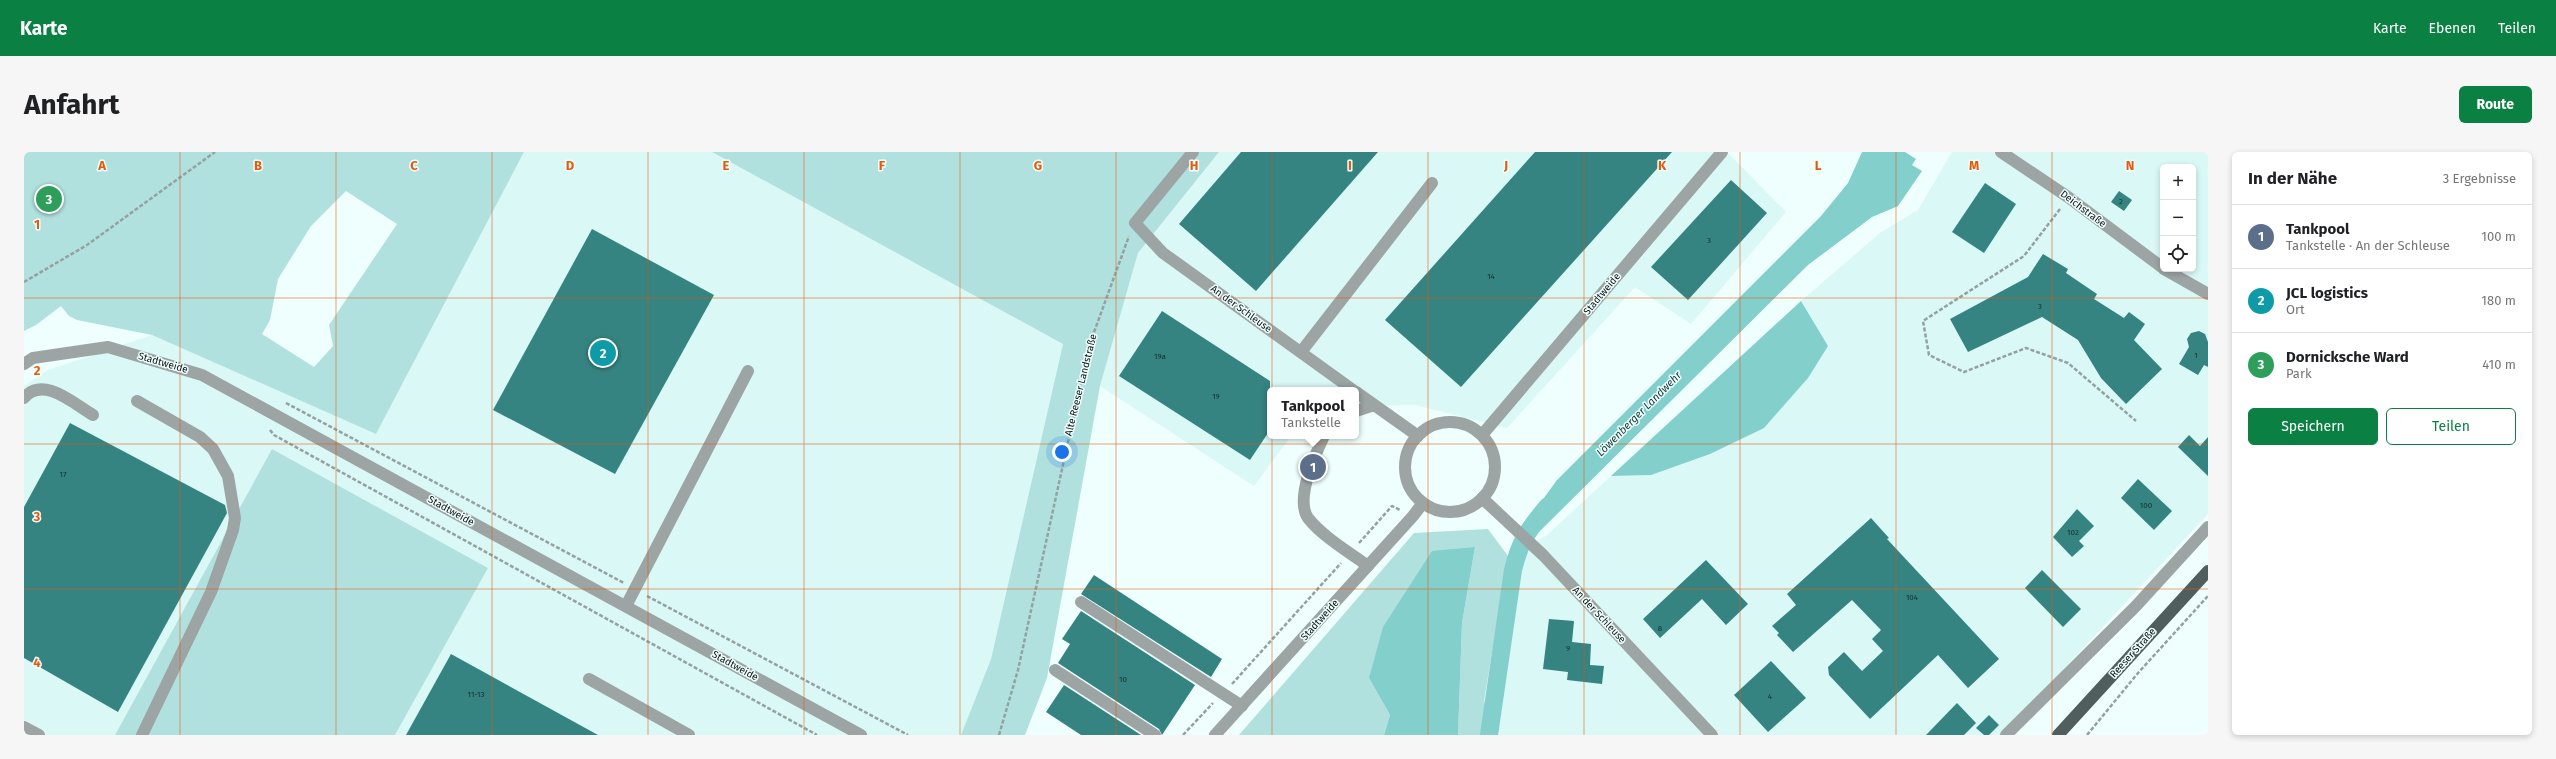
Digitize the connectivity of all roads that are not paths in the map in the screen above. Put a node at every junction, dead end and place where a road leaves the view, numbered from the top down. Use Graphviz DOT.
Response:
graph roads {
  1 [pos="1193,152"];
  2 [pos="1722,152"];
  3 [pos="2001,152"];
  4 [pos="1432,183"];
  5 [pos="2160,266"];
  6 [pos="2169,272"];
  7 [pos="2208,294"];
  8 [pos="1301,352"];
  9 [pos="24,364"];
  10 [pos="748,371"];
  11 [pos="1349,387"];
  12 [pos="1359,394"];
  13 [pos="24,398"];
  14 [pos="137,401"];
  15 [pos="1374,405"];
  16 [pos="1359,410"];
  17 [pos="93,415"];
  18 [pos="1482,435"];
  19 [pos="1418,436"];
  20 [pos="1323,439"];
  21 [pos="1482,498"];
  22 [pos="1422,503"];
  23 [pos="2208,527"];
  24 [pos="1368,566"];
  25 [pos="2208,571"];
  26 [pos="1080,602"];
  27 [pos="626,606"];
  28 [pos="1055,670"];
  29 [pos="589,679"];
  30 [pos="1242,706"];
  31 [pos="24,727"];
  32 [pos="38,735"];
  33 [pos="142,735"];
  34 [pos="689,735"];
  35 [pos="861,735"];
  36 [pos="1155,735"];
  37 [pos="1215,735"];
  38 [pos="1712,735"];
  39 [pos="2006,735"];
  40 [pos="2058,735"];
  1 -- 8 [label="street, An der Schleuse"];
  2 -- 18 [label="street, Stadtweide"];
  3 -- 5 [label="street, Deichstraße"];
  4 -- 8 [label="street"];
  6 -- 7 [label="street, Deichstraße"];
  8 -- 11 [label="street, An der Schleuse"];
  9 -- 27 [label="street, Stadtweide"];
  10 -- 27 [label="street"];
  12 -- 15 [label="street"];
  13 -- 17 [label="street"];
  14 -- 33 [label="street"];
  15 -- 16 [label="street"];
  15 -- 19 [label="street"];
  18 -- 19 [label="street"];
  18 -- 21 [label="street"];
  19 -- 22 [label="street"];
  20 -- 24 [label="street"];
  21 -- 22 [label="street"];
  21 -- 38 [label="street, An der Schleuse"];
  22 -- 24 [label="street, Stadtweide"];
  23 -- 39 [label="street"];
  24 -- 30 [label="street, Stadtweide"];
  25 -- 40 [label="main road, Reeser Straße"];
  26 -- 30 [label="street"];
  27 -- 35 [label="street, Stadtweide"];
  28 -- 36 [label="street"];
  29 -- 34 [label="street"];
  30 -- 37 [label="street, Stadtweide"];
  31 -- 32 [label="street"];
}
